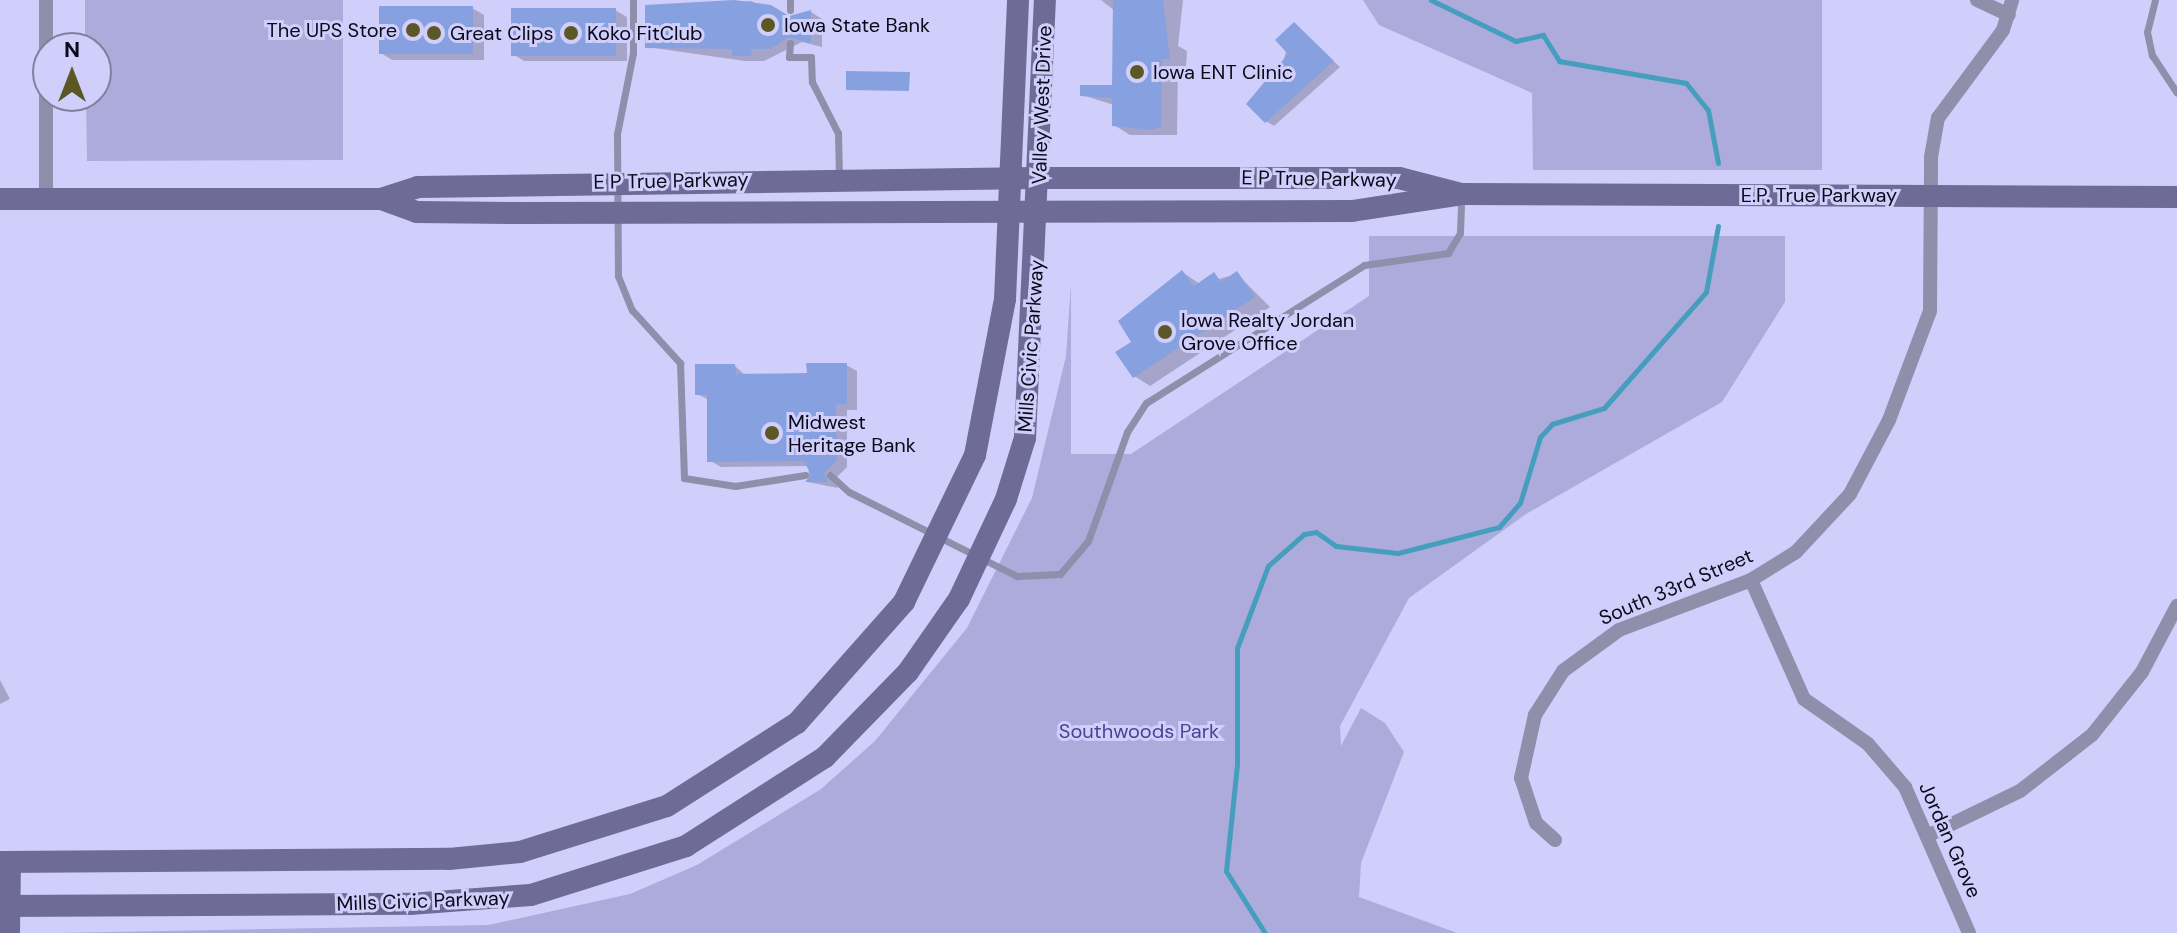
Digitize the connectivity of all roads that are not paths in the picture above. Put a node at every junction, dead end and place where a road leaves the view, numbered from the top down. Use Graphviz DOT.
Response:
graph roads {
  1 [pos="46,0"];
  2 [pos="633,0"];
  3 [pos="790,0"];
  4 [pos="1018,0"];
  5 [pos="1045,0"];
  6 [pos="1977,0"];
  7 [pos="2155,0"];
  8 [pos="2011,7"];
  9 [pos="790,10"];
  10 [pos="790,43"];
  11 [pos="2177,93"];
  12 [pos="1039,178"];
  13 [pos="839,179"];
  14 [pos="1012,179"];
  15 [pos="617,181"];
  16 [pos="1461,194"];
  17 [pos="1930,195"];
  18 [pos="2177,197"];
  19 [pos="0,199"];
  20 [pos="46,199"];
  21 [pos="381,199"];
  22 [pos="1010,207"];
  23 [pos="1039,211"];
  24 [pos="617,213"];
  25 [pos="805,475"];
  26 [pos="830,475"];
  27 [pos="940,540"];
  28 [pos="981,558"];
  29 [pos="1751,580"];
  30 [pos="2177,606"];
  31 [pos="1927,836"];
  32 [pos="1555,840"];
  33 [pos="5,862"];
  34 [pos="4,906"];
  35 [pos="9,933"];
  36 [pos="1969,933"];
  1 -- 20 [label="street"];
  2 -- 15 [label="lane"];
  3 -- 9 [label="lane"];
  4 -- 14 [label="main road, Valley West Drive"];
  5 -- 12 [label="main road, Valley West Drive"];
  6 -- 8 [label="street"];
  7 -- 11 [label="lane"];
  8 -- 17 [label="street, South 33rd Street"];
  10 -- 13 [label="lane"];
  12 -- 14 [label="main road, E P True Parkway"];
  12 -- 16 [label="main road, E P True Parkway"];
  12 -- 23 [label="main road, Valley West Drive"];
  13 -- 14 [label="main road, E P True Parkway"];
  13 -- 15 [label="main road, E P True Parkway"];
  14 -- 22 [label="main road, Valley West Drive"];
  15 -- 21 [label="main road, E P True Parkway"];
  15 -- 24 [label="lane"];
  16 -- 17 [label="main road, E.P. True Parkway"];
  16 -- 23 [label="main road, E P True Parkway"];
  16 -- 28 [label="lane"];
  17 -- 18 [label="main road, E.P. True Parkway"];
  17 -- 29 [label="street, South 33rd Street"];
  19 -- 20 [label="main road, E P True Parkway"];
  20 -- 21 [label="main road, E P True Parkway"];
  21 -- 24 [label="main road, E P True Parkway"];
  22 -- 23 [label="main road, E P True Parkway"];
  22 -- 24 [label="main road, E P True Parkway"];
  22 -- 27 [label="main road, Mills Civic Parkway"];
  23 -- 28 [label="main road, Mills Civic Parkway"];
  24 -- 25 [label="lane"];
  26 -- 27 [label="lane"];
  27 -- 28 [label="lane"];
  27 -- 33 [label="main road, Mills Civic Parkway"];
  28 -- 34 [label="main road, Mills Civic Parkway"];
  29 -- 31 [label="street, Jordan Grove"];
  29 -- 32 [label="street, South 33rd Street"];
  30 -- 31 [label="street"];
  31 -- 36 [label="street, Jordan Grove"];
  33 -- 34 [label="main road"];
  34 -- 35 [label="main road"];
}
